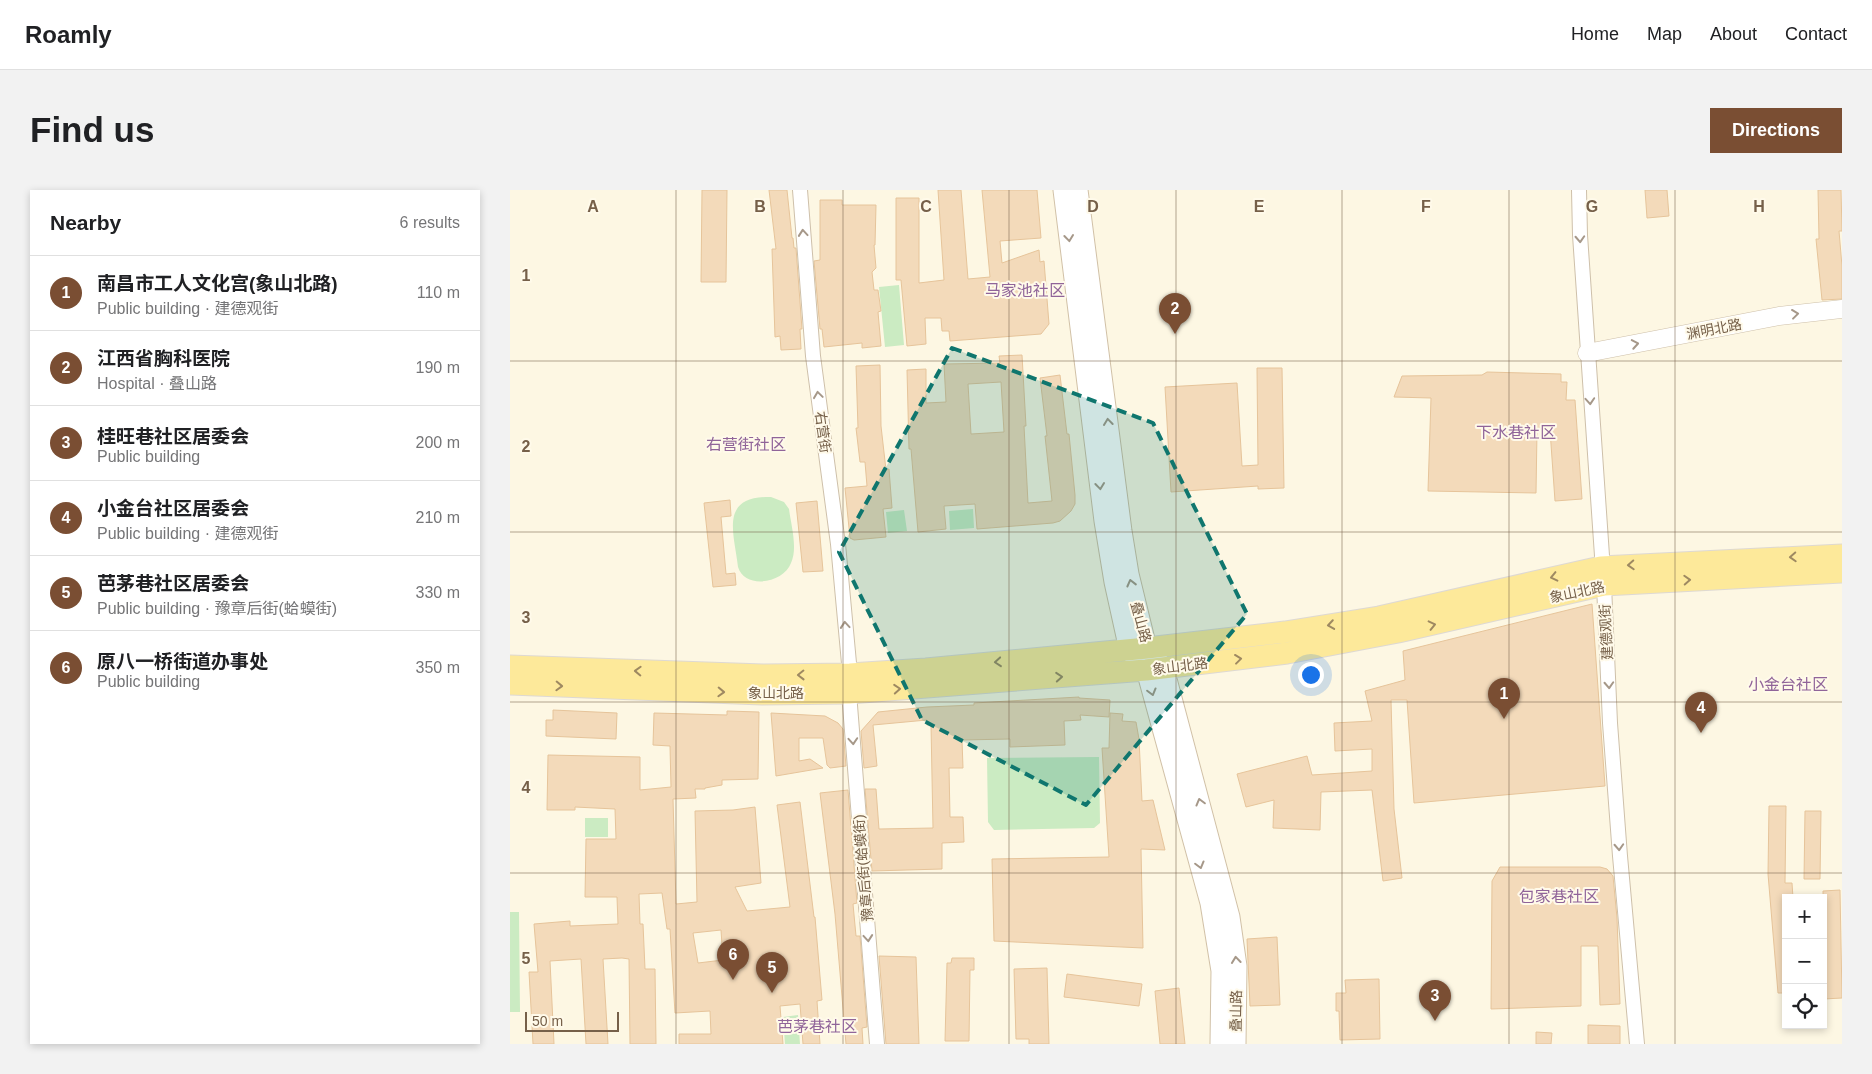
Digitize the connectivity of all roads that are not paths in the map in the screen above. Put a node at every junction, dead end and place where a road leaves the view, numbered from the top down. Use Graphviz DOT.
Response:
graph roads {
  1 [pos="800,190"];
  2 [pos="1063,190"];
  3 [pos="1078,190"];
  4 [pos="1579,190"];
  5 [pos="1842,309"];
  6 [pos="1587,353"];
  7 [pos="1842,555"];
  8 [pos="1842,572"];
  9 [pos="1602,576"];
  10 [pos="1138,649"];
  11 [pos="510,666"];
  12 [pos="1155,669"];
  13 [pos="849,683"];
  14 [pos="510,684"];
  15 [pos="877,1044"];
  16 [pos="1220,1044"];
  17 [pos="1236,1044"];
  18 [pos="1637,1044"];
  13 -- 1 [label="street, 右营街, one-way"];
  2 -- 10 [label="main road, 叠山路, one-way"];
  10 -- 3 [label="main road, 叠山路, one-way"];
  4 -- 6 [label="street, 建德观街, one-way"];
  6 -- 5 [label="street, 渊明北路, one-way"];
  6 -- 9 [label="street, 建德观街, one-way"];
  7 -- 9 [label="main road, 象山北路, one-way"];
  9 -- 8 [label="main road, 象山北路, one-way"];
  9 -- 10 [label="main road, 象山北路, one-way"];
  12 -- 9 [label="main road, 象山北路, one-way"];
  9 -- 18 [label="street, 建德观街, one-way"];
  10 -- 12 [label="main road, 叠山路"];
  10 -- 13 [label="main road, 象山北路, one-way"];
  13 -- 11 [label="main road, 象山北路, one-way"];
  13 -- 12 [label="main road, 象山北路, one-way"];
  12 -- 16 [label="main road, 叠山路, one-way"];
  17 -- 12 [label="main road, 叠山路, one-way"];
  14 -- 13 [label="main road, 象山北路, one-way"];
  13 -- 15 [label="street, 豫章后街(蛤蟆街), one-way"];
}
